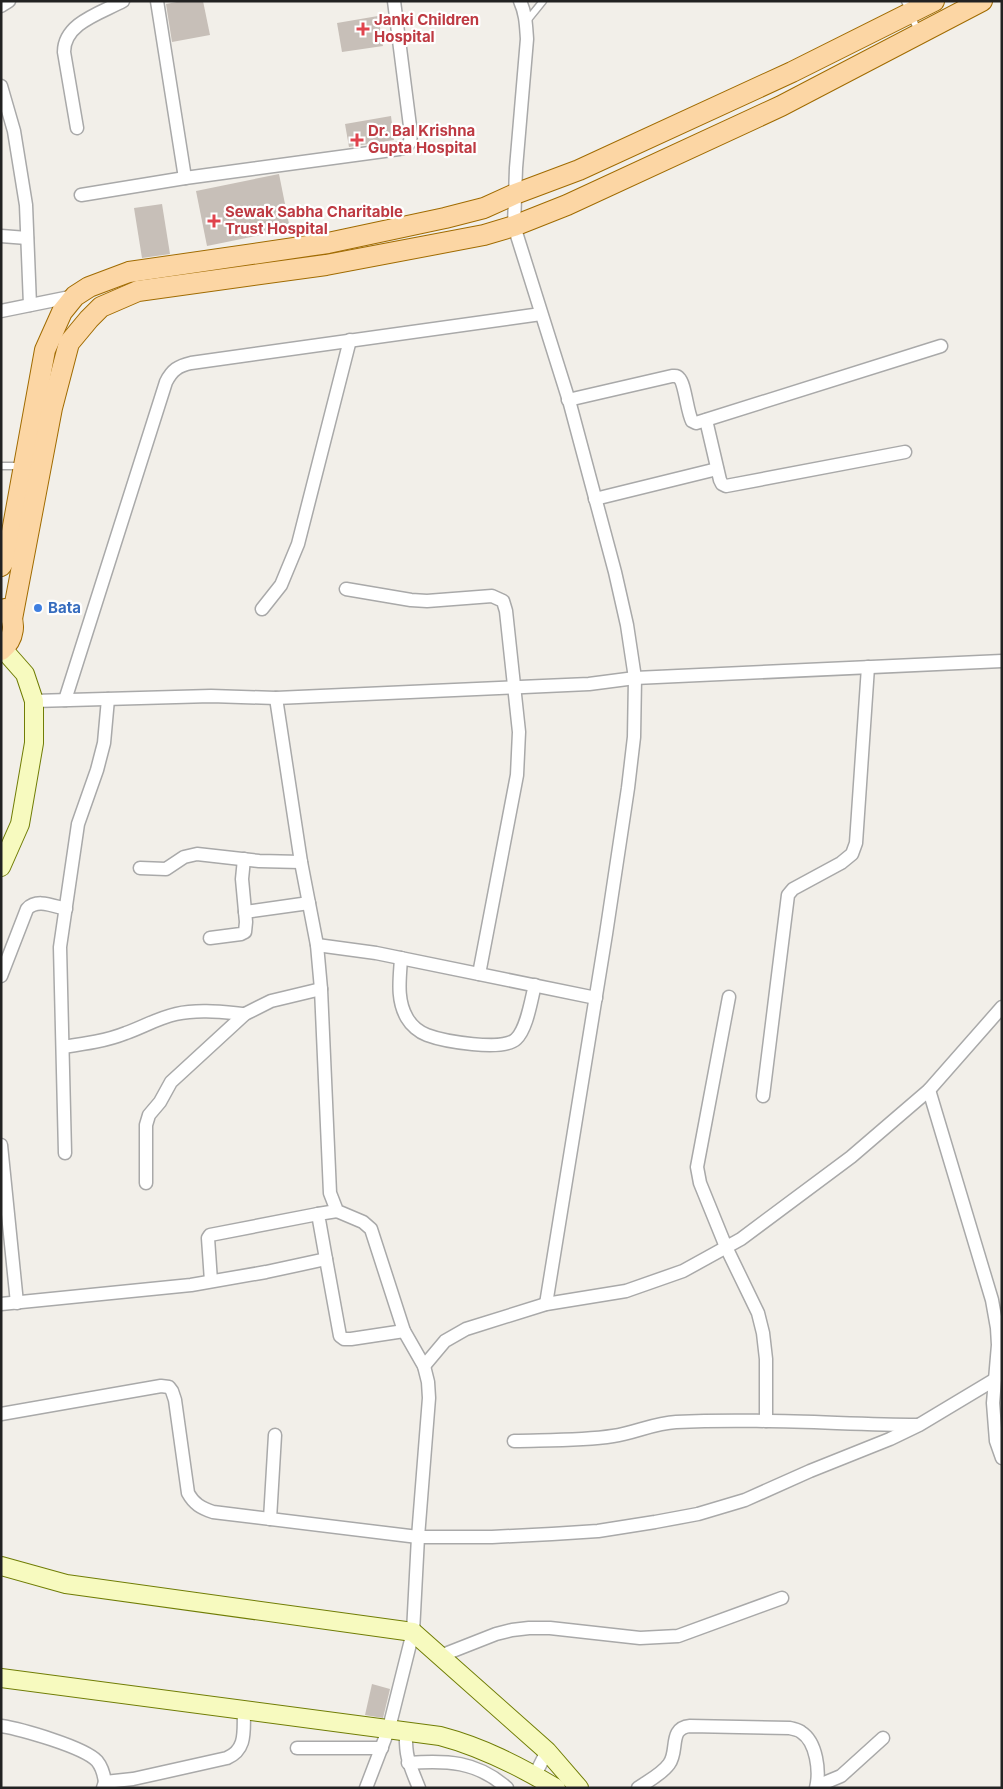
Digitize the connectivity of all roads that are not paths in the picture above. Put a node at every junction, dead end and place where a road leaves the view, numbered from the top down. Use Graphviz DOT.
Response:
graph roads {
  1 [pos="9,1"];
  2 [pos="123,1"];
  3 [pos="157,1"];
  4 [pos="394,1"];
  5 [pos="520,1"];
  6 [pos="543,1"];
  7 [pos="982,1"];
  8 [pos="1,6"];
  9 [pos="908,7"];
  10 [pos="936,8"];
  11 [pos="526,22"];
  12 [pos="919,34"];
  13 [pos="1,86"];
  14 [pos="78,128"];
  15 [pos="8,130"];
  16 [pos="185,178"];
  17 [pos="82,194"];
  18 [pos="515,194"];
  19 [pos="514,226"];
  20 [pos="1,236"];
  21 [pos="28,238"];
  22 [pos="75,296"];
  23 [pos="30,305"];
  24 [pos="1,312"];
  25 [pos="541,314"];
  26 [pos="350,340"];
  27 [pos="941,346"];
  28 [pos="568,400"];
  29 [pos="706,420"];
  30 [pos="905,452"];
  31 [pos="1,466"];
  32 [pos="23,466"];
  33 [pos="717,469"];
  34 [pos="595,499"];
  35 [pos="1,566"];
  36 [pos="346,589"];
  37 [pos="262,609"];
  38 [pos="7,613"];
  39 [pos="2,650"];
  40 [pos="1002,661"];
  41 [pos="868,667"];
  42 [pos="635,678"];
  43 [pos="515,688"];
  44 [pos="276,698"];
  45 [pos="108,699"];
  46 [pos="65,700"];
  47 [pos="34,701"];
  48 [pos="244,860"];
  49 [pos="301,862"];
  50 [pos="1,867"];
  51 [pos="140,868"];
  52 [pos="309,903"];
  53 [pos="66,909"];
  54 [pos="244,912"];
  55 [pos="210,938"];
  56 [pos="317,945"];
  57 [pos="401,958"];
  58 [pos="479,974"];
  59 [pos="1,976"];
  60 [pos="534,985"];
  61 [pos="321,989"];
  62 [pos="729,997"];
  63 [pos="596,998"];
  64 [pos="1002,1007"];
  65 [pos="245,1014"];
  66 [pos="63,1048"];
  67 [pos="928,1090"];
  68 [pos="763,1096"];
  69 [pos="1,1145"];
  70 [pos="65,1153"];
  71 [pos="146,1183"];
  72 [pos="337,1211"];
  73 [pos="318,1214"];
  74 [pos="5,1230"];
  75 [pos="726,1247"];
  76 [pos="326,1259"];
  77 [pos="212,1281"];
  78 [pos="17,1303"];
  79 [pos="1,1304"];
  80 [pos="546,1304"];
  81 [pos="404,1331"];
  82 [pos="424,1366"];
  83 [pos="994,1380"];
  84 [pos="1,1414"];
  85 [pos="766,1421"];
  86 [pos="919,1425"];
  87 [pos="275,1434"];
  88 [pos="514,1441"];
  89 [pos="1002,1458"];
  90 [pos="270,1519"];
  91 [pos="418,1537"];
  92 [pos="1,1566"];
  93 [pos="782,1598"];
  94 [pos="413,1632"];
  95 [pos="440,1656"];
  96 [pos="1,1678"];
  97 [pos="244,1709"];
  98 [pos="1,1726"];
  99 [pos="397,1729"];
  100 [pos="883,1738"];
  101 [pos="297,1748"];
  102 [pos="382,1748"];
  103 [pos="547,1751"];
  104 [pos="408,1763"];
  105 [pos="534,1775"];
  106 [pos="104,1785"];
  107 [pos="816,1787"];
  108 [pos="366,1788"];
  109 [pos="419,1788"];
  110 [pos="507,1788"];
  111 [pos="556,1788"];
  112 [pos="579,1788"];
  113 [pos="638,1788"];
  1 -- 8 [label="street"];
  2 -- 14 [label="street"];
  3 -- 16 [label="street"];
  4 -- 16 [label="street"];
  5 -- 11 [label="street"];
  6 -- 11 [label="lane"];
  7 -- 10 [label="main road"];
  9 -- 10 [label="main road"];
  9 -- 12 [label="lane"];
  9 -- 18 [label="main road"];
  10 -- 12 [label="main road"];
  11 -- 18 [label="street"];
  12 -- 19 [label="main road"];
  13 -- 15 [label="street"];
  15 -- 21 [label="street"];
  16 -- 17 [label="street"];
  18 -- 19 [label="street"];
  18 -- 22 [label="main road"];
  19 -- 25 [label="street"];
  19 -- 38 [label="main road"];
  20 -- 21 [label="street"];
  21 -- 23 [label="street"];
  22 -- 23 [label="street"];
  22 -- 32 [label="main road"];
  23 -- 24 [label="street"];
  25 -- 26 [label="street"];
  25 -- 28 [label="street"];
  26 -- 37 [label="street"];
  26 -- 46 [label="street"];
  27 -- 29 [label="street"];
  28 -- 29 [label="street"];
  28 -- 34 [label="street"];
  29 -- 33 [label="street"];
  30 -- 33 [label="street"];
  31 -- 32 [label="lane"];
  32 -- 35 [label="main road"];
  33 -- 34 [label="street"];
  34 -- 42 [label="street"];
  36 -- 43 [label="street"];
  38 -- 39 [label="main road"];
  39 -- 47 [label="street"];
  40 -- 41 [label="street"];
  41 -- 42 [label="street"];
  41 -- 68 [label="street"];
  42 -- 43 [label="street"];
  42 -- 63 [label="street"];
  43 -- 44 [label="street"];
  43 -- 58 [label="street"];
  44 -- 45 [label="street"];
  44 -- 49 [label="street"];
  45 -- 46 [label="street"];
  45 -- 53 [label="street"];
  46 -- 47 [label="street"];
  47 -- 50 [label="street"];
  48 -- 49 [label="street"];
  48 -- 51 [label="street"];
  48 -- 54 [label="street"];
  49 -- 52 [label="street"];
  52 -- 54 [label="street"];
  52 -- 56 [label="street"];
  53 -- 59 [label="street"];
  53 -- 66 [label="street"];
  54 -- 55 [label="street"];
  56 -- 57 [label="street"];
  56 -- 61 [label="street"];
  57 -- 58 [label="street"];
  57 -- 60 [label="street"];
  58 -- 60 [label="street"];
  60 -- 63 [label="street"];
  61 -- 65 [label="street"];
  61 -- 72 [label="street"];
  62 -- 75 [label="street"];
  63 -- 80 [label="street"];
  64 -- 67 [label="street"];
  65 -- 66 [label="street"];
  65 -- 71 [label="street"];
  66 -- 70 [label="street"];
  67 -- 75 [label="street"];
  67 -- 83 [label="street"];
  69 -- 74 [label="street"];
  72 -- 73 [label="street"];
  72 -- 81 [label="street"];
  73 -- 76 [label="street"];
  73 -- 77 [label="street"];
  74 -- 78 [label="street"];
  75 -- 80 [label="street"];
  75 -- 85 [label="street"];
  76 -- 77 [label="street"];
  76 -- 81 [label="street"];
  77 -- 78 [label="street"];
  78 -- 79 [label="street"];
  80 -- 82 [label="street"];
  81 -- 82 [label="street"];
  82 -- 91 [label="street"];
  83 -- 86 [label="street"];
  83 -- 89 [label="street"];
  84 -- 90 [label="street"];
  85 -- 86 [label="street"];
  85 -- 88 [label="street"];
  86 -- 91 [label="street"];
  87 -- 90 [label="street"];
  90 -- 91 [label="street"];
  91 -- 94 [label="street"];
  92 -- 94 [label="street"];
  93 -- 95 [label="street"];
  94 -- 95 [label="street"];
  94 -- 99 [label="street"];
  95 -- 103 [label="street"];
  96 -- 97 [label="street"];
  97 -- 99 [label="street"];
  97 -- 106 [label="street"];
  98 -- 106 [label="street"];
  99 -- 102 [label="street"];
  99 -- 104 [label="street"];
  99 -- 105 [label="street"];
  100 -- 107 [label="street"];
  101 -- 102 [label="street"];
  102 -- 108 [label="street"];
  103 -- 105 [label="street"];
  103 -- 112 [label="street"];
  104 -- 109 [label="street"];
  104 -- 110 [label="street"];
  105 -- 111 [label="street"];
  107 -- 113 [label="street"];
}
